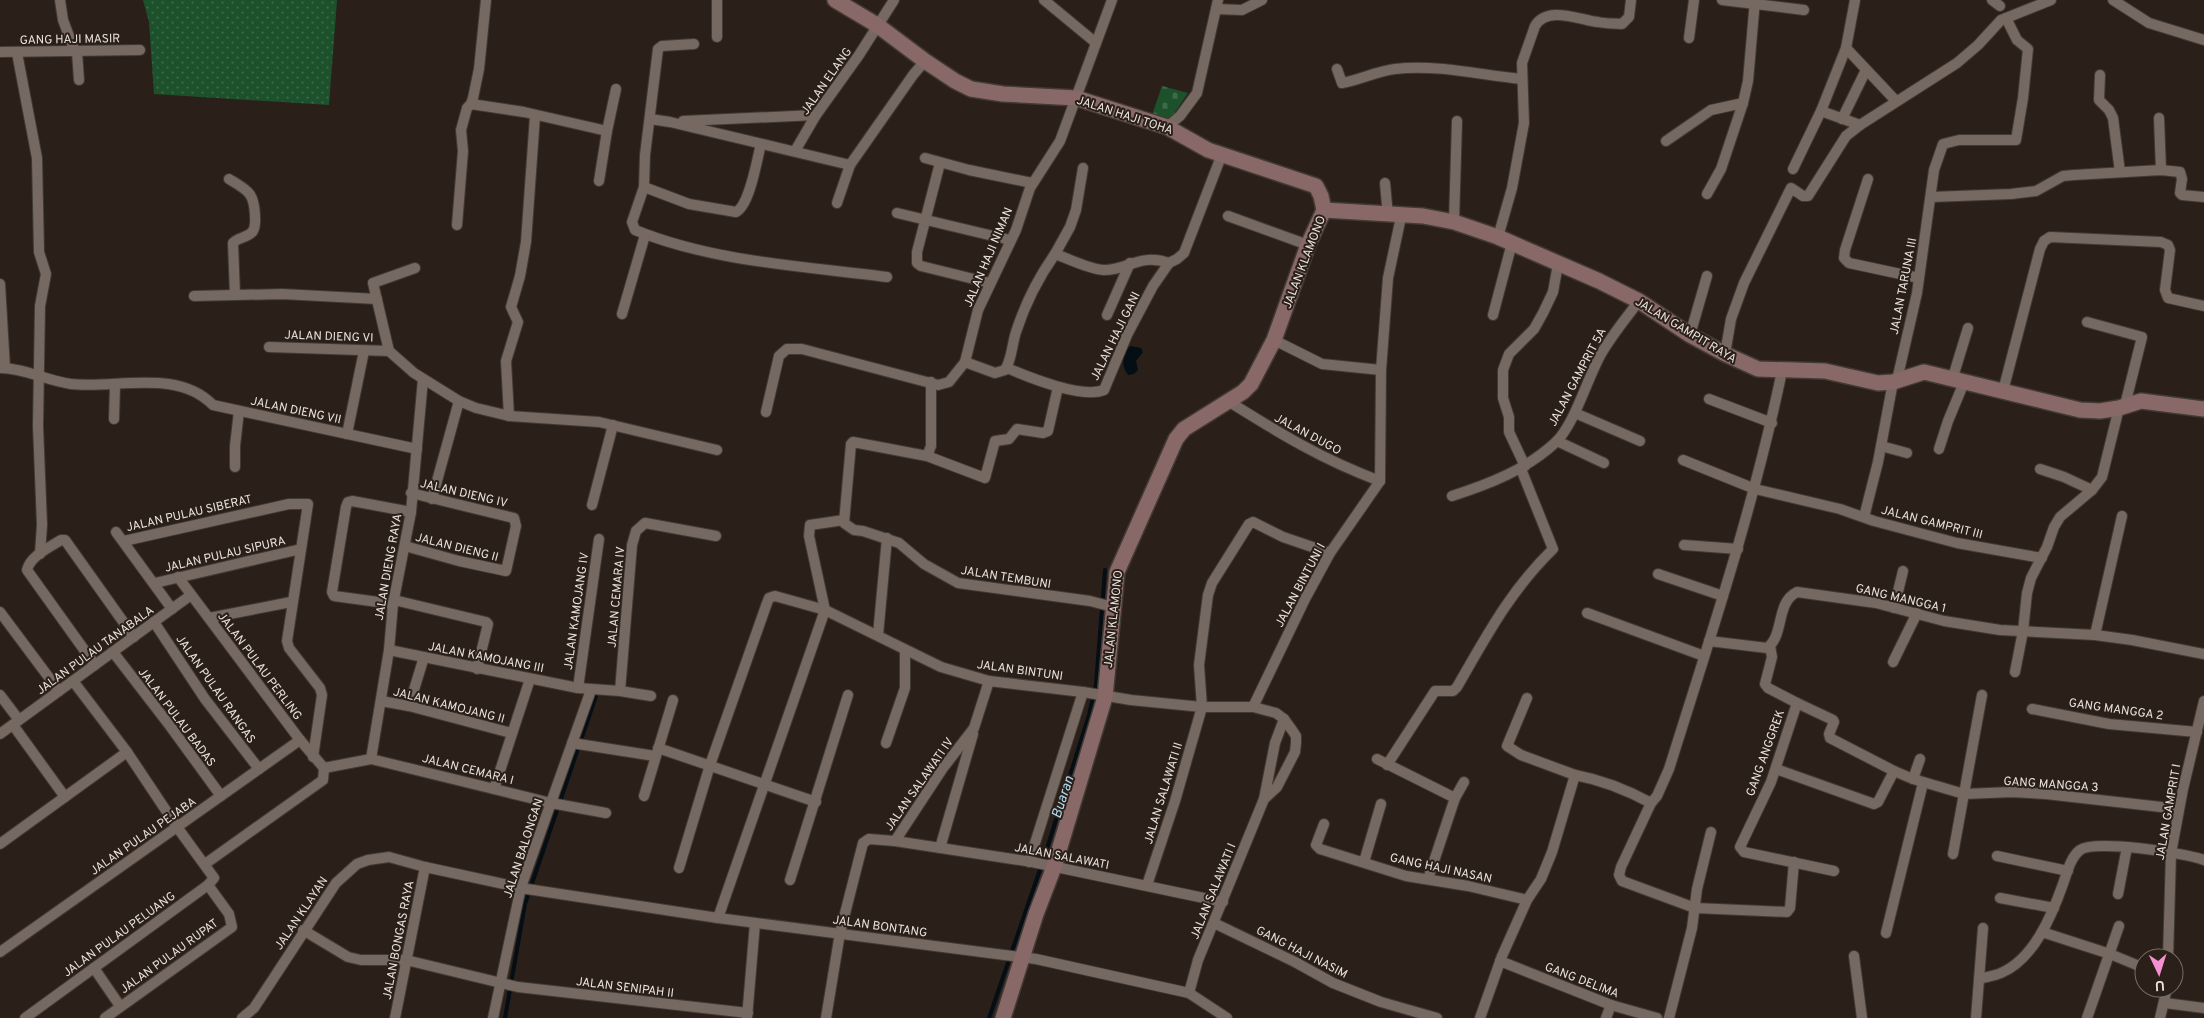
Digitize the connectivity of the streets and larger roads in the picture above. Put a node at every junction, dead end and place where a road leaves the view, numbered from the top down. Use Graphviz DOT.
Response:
graph roads {
  1 [pos="60,0"];
  2 [pos="486,0"];
  3 [pos="717,0"];
  4 [pos="835,0"];
  5 [pos="894,0"];
  6 [pos="1044,0"];
  7 [pos="1112,0"];
  8 [pos="1262,0"];
  9 [pos="1631,0"];
  10 [pos="1694,0"];
  11 [pos="1722,0"];
  12 [pos="1855,0"];
  13 [pos="2052,0"];
  14 [pos="2113,0"];
  15 [pos="1755,2"];
  16 [pos="852,4"];
  17 [pos="1217,4"];
  18 [pos="1804,10"];
  19 [pos="2006,18"];
  20 [pos="878,24"];
  21 [pos="717,37"];
  22 [pos="1689,38"];
  23 [pos="2204,40"];
  24 [pos="1096,43"];
  25 [pos="694,44"];
  26 [pos="1846,48"];
  27 [pos="140,50"];
  28 [pos="0,52"];
  29 [pos="76,52"];
  30 [pos="17,53"];
  31 [pos="925,61"];
  32 [pos="1338,69"];
  33 [pos="1866,70"];
  34 [pos="2100,75"];
  35 [pos="1522,79"];
  36 [pos="79,80"];
  37 [pos="616,89"];
  38 [pos="1076,98"];
  39 [pos="1896,101"];
  40 [pos="1743,103"];
  41 [pos="471,104"];
  42 [pos="1821,111"];
  43 [pos="816,115"];
  44 [pos="535,116"];
  45 [pos="2159,118"];
  46 [pos="650,119"];
  47 [pos="1842,119"];
  48 [pos="1457,121"];
  49 [pos="670,122"];
  50 [pos="1860,125"];
  51 [pos="1167,127"];
  52 [pos="607,131"];
  53 [pos="1666,141"];
  54 [pos="761,144"];
  55 [pos="795,151"];
  56 [pos="1222,154"];
  57 [pos="925,158"];
  58 [pos="940,163"];
  59 [pos="850,165"];
  60 [pos="1083,168"];
  61 [pos="1793,169"];
  62 [pos="2161,170"];
  63 [pos="2120,172"];
  64 [pos="228,179"];
  65 [pos="1868,179"];
  66 [pos="598,181"];
  67 [pos="1032,183"];
  68 [pos="1385,183"];
  69 [pos="644,187"];
  70 [pos="1707,194"];
  71 [pos="1931,197"];
  72 [pos="2204,197"];
  73 [pos="837,203"];
  74 [pos="1324,210"];
  75 [pos="897,213"];
  76 [pos="1228,216"];
  77 [pos="1394,216"];
  78 [pos="924,220"];
  79 [pos="1454,222"];
  80 [pos="457,225"];
  81 [pos="645,235"];
  82 [pos="1010,240"];
  83 [pos="1505,240"];
  84 [pos="1308,245"];
  85 [pos="1055,254"];
  86 [pos="1130,263"];
  87 [pos="1169,263"];
  88 [pos="1558,264"];
  89 [pos="415,268"];
  90 [pos="1707,276"];
  91 [pos="887,277"];
  92 [pos="1919,278"];
  93 [pos="990,283"];
  94 [pos="0,284"];
  95 [pos="235,295"];
  96 [pos="194,296"];
  97 [pos="377,299"];
  98 [pos="1639,301"];
  99 [pos="2204,306"];
  100 [pos="622,314"];
  101 [pos="1108,315"];
  102 [pos="1493,316"];
  103 [pos="2087,322"];
  104 [pos="1968,328"];
  105 [pos="1690,335"];
  106 [pos="1274,340"];
  107 [pos="269,347"];
  108 [pos="364,350"];
  109 [pos="389,351"];
  110 [pos="1725,354"];
  111 [pos="965,362"];
  112 [pos="2,368"];
  113 [pos="1007,368"];
  114 [pos="1381,370"];
  115 [pos="1782,371"];
  116 [pos="40,376"];
  117 [pos="423,379"];
  118 [pos="1959,379"];
  119 [pos="1895,381"];
  120 [pos="931,382"];
  121 [pos="115,385"];
  122 [pos="1058,387"];
  123 [pos="2003,391"];
  124 [pos="1710,399"];
  125 [pos="459,401"];
  126 [pos="1228,401"];
  127 [pos="2122,407"];
  128 [pos="2204,409"];
  129 [pos="239,411"];
  130 [pos="766,412"];
  131 [pos="1575,413"];
  132 [pos="509,416"];
  133 [pos="114,419"];
  134 [pos="1772,423"];
  135 [pos="614,425"];
  136 [pos="347,434"];
  137 [pos="1557,441"];
  138 [pos="1640,441"];
  139 [pos="1881,446"];
  140 [pos="416,449"];
  141 [pos="1939,449"];
  142 [pos="717,450"];
  143 [pos="1907,453"];
  144 [pos="927,456"];
  145 [pos="1683,460"];
  146 [pos="1604,462"];
  147 [pos="235,467"];
  148 [pos="1523,467"];
  149 [pos="2040,469"];
  150 [pos="1380,481"];
  151 [pos="1755,489"];
  152 [pos="2092,490"];
  153 [pos="411,494"];
  154 [pos="1452,496"];
  155 [pos="432,499"];
  156 [pos="592,505"];
  157 [pos="411,512"];
  158 [pos="2122,516"];
  159 [pos="1864,517"];
  160 [pos="847,524"];
  161 [pos="116,532"];
  162 [pos="716,536"];
  163 [pos="887,538"];
  164 [pos="599,539"];
  165 [pos="124,541"];
  166 [pos="1684,545"];
  167 [pos="405,546"];
  168 [pos="301,549"];
  169 [pos="1738,549"];
  170 [pos="1330,553"];
  171 [pos="40,554"];
  172 [pos="2042,558"];
  173 [pos="503,571"];
  174 [pos="1903,571"];
  175 [pos="1658,574"];
  176 [pos="178,577"];
  177 [pos="155,583"];
  178 [pos="191,595"];
  179 [pos="1723,596"];
  180 [pos="291,602"];
  181 [pos="393,602"];
  182 [pos="1104,605"];
  183 [pos="1894,608"];
  184 [pos="172,609"];
  185 [pos="825,610"];
  186 [pos="0,612"];
  187 [pos="1587,613"];
  188 [pos="1917,613"];
  189 [pos="208,618"];
  190 [pos="154,622"];
  191 [pos="2023,631"];
  192 [pos="878,635"];
  193 [pos="2095,635"];
  194 [pos="134,637"];
  195 [pos="1709,641"];
  196 [pos="1770,646"];
  197 [pos="389,650"];
  198 [pos="905,650"];
  199 [pos="113,652"];
  200 [pos="2204,654"];
  201 [pos="1704,656"];
  202 [pos="424,658"];
  203 [pos="1893,662"];
  204 [pos="95,665"];
  205 [pos="477,668"];
  206 [pos="2015,672"];
  207 [pos="530,679"];
  208 [pos="990,680"];
  209 [pos="73,681"];
  210 [pos="578,688"];
  211 [pos="591,690"];
  212 [pos="59,691"];
  213 [pos="620,691"];
  214 [pos="1093,694"];
  215 [pos="0,695"];
  216 [pos="848,695"];
  217 [pos="1982,695"];
  218 [pos="651,696"];
  219 [pos="1527,698"];
  220 [pos="673,700"];
  221 [pos="381,701"];
  222 [pos="2204,701"];
  223 [pos="1796,703"];
  224 [pos="409,706"];
  225 [pos="1202,707"];
  226 [pos="1253,707"];
  227 [pos="2032,709"];
  228 [pos="1284,719"];
  229 [pos="16,722"];
  230 [pos="974,728"];
  231 [pos="2197,732"];
  232 [pos="511,733"];
  233 [pos="0,734"];
  234 [pos="300,740"];
  235 [pos="886,742"];
  236 [pos="577,744"];
  237 [pos="127,752"];
  238 [pos="657,752"];
  239 [pos="313,757"];
  240 [pos="1920,758"];
  241 [pos="371,759"];
  242 [pos="1377,759"];
  243 [pos="710,765"];
  244 [pos="1387,765"];
  245 [pos="324,768"];
  246 [pos="259,769"];
  247 [pos="1776,769"];
  248 [pos="1894,771"];
  249 [pos="1575,775"];
  250 [pos="1918,780"];
  251 [pos="1464,782"];
  252 [pos="764,785"];
  253 [pos="494,789"];
  254 [pos="1964,794"];
  255 [pos="221,796"];
  256 [pos="644,796"];
  257 [pos="65,797"];
  258 [pos="1455,798"];
  259 [pos="1264,799"];
  260 [pos="816,802"];
  261 [pos="1650,803"];
  262 [pos="556,804"];
  263 [pos="1381,804"];
  264 [pos="2179,809"];
  265 [pos="606,813"];
  266 [pos="1324,824"];
  267 [pos="177,827"];
  268 [pos="1711,832"];
  269 [pos="895,841"];
  270 [pos="0,844"];
  271 [pos="2127,847"];
  272 [pos="940,848"];
  273 [pos="2171,853"];
  274 [pos="1953,854"];
  275 [pos="1997,856"];
  276 [pos="2204,860"];
  277 [pos="1031,862"];
  278 [pos="1364,862"];
  279 [pos="1794,862"];
  280 [pos="206,864"];
  281 [pos="1050,866"];
  282 [pos="425,867"];
  283 [pos="679,868"];
  284 [pos="1834,871"];
  285 [pos="2068,871"];
  286 [pos="1428,879"];
  287 [pos="790,880"];
  288 [pos="208,885"];
  289 [pos="1147,885"];
  290 [pos="527,888"];
  291 [pos="2118,894"];
  292 [pos="2000,898"];
  293 [pos="1527,900"];
  294 [pos="1223,902"];
  295 [pos="1695,908"];
  296 [pos="2054,908"];
  297 [pos="718,918"];
  298 [pos="755,923"];
  299 [pos="1214,923"];
  300 [pos="2119,926"];
  301 [pos="1983,928"];
  302 [pos="303,930"];
  303 [pos="2042,932"];
  304 [pos="840,933"];
  305 [pos="1886,933"];
  306 [pos="2168,948"];
  307 [pos="0,952"];
  308 [pos="2110,954"];
  309 [pos="1854,956"];
  310 [pos="1020,957"];
  311 [pos="406,960"];
  312 [pos="1500,961"];
  313 [pos="2134,964"];
  314 [pos="94,968"];
  315 [pos="1979,979"];
  316 [pos="503,984"];
  317 [pos="1189,992"];
  318 [pos="2166,998"];
  319 [pos="2165,1003"];
  320 [pos="1612,1005"];
  321 [pos="120,1006"];
  322 [pos="2204,1008"];
  323 [pos="748,1015"];
  324 [pos="25,1018"];
  325 [pos="105,1018"];
  326 [pos="242,1018"];
  327 [pos="395,1018"];
  328 [pos="493,1018"];
  329 [pos="826,1018"];
  330 [pos="1003,1018"];
  331 [pos="1227,1018"];
  332 [pos="1437,1018"];
  333 [pos="1480,1018"];
  334 [pos="1606,1018"];
  335 [pos="1656,1018"];
  336 [pos="1669,1018"];
  337 [pos="1862,1018"];
  338 [pos="1976,1018"];
  339 [pos="2087,1018"];
  340 [pos="2160,1018"];
  1 -- 29 [label="street"];
  2 -- 41 [label="street"];
  3 -- 21 [label="street"];
  4 -- 16 [label="street, JALAN HAJI TOHA"];
  5 -- 20 [label="street, JALAN ELANG"];
  6 -- 24 [label="street"];
  7 -- 24 [label="street, JALAN HAJI NIMAN"];
  8 -- 17 [label="street"];
  9 -- 35 [label="street"];
  10 -- 22 [label="street"];
  11 -- 15 [label="street"];
  12 -- 26 [label="street"];
  13 -- 19 [label="street"];
  14 -- 23 [label="street"];
  15 -- 18 [label="street"];
  15 -- 40 [label="street"];
  16 -- 20 [label="street, JALAN HAJI TOHA"];
  17 -- 51 [label="street"];
  19 -- 39 [label="street"];
  19 -- 71 [label="street, JALAN TARUNA III"];
  20 -- 31 [label="street, JALAN HAJI TOHA"];
  20 -- 43 [label="street, JALAN ELANG"];
  24 -- 38 [label="street, JALAN HAJI NIMAN"];
  25 -- 46 [label="street"];
  26 -- 33 [label="street"];
  26 -- 42 [label="street"];
  27 -- 29 [label="street, GANG HAJI MASIR"];
  28 -- 30 [label="street, GANG HAJI MASIR"];
  29 -- 30 [label="street, GANG HAJI MASIR"];
  29 -- 36 [label="street"];
  30 -- 116 [label="street"];
  31 -- 38 [label="street, JALAN HAJI TOHA"];
  31 -- 59 [label="street"];
  32 -- 35 [label="street"];
  33 -- 39 [label="street"];
  33 -- 47 [label="street"];
  34 -- 63 [label="street"];
  35 -- 83 [label="street"];
  37 -- 52 [label="street"];
  38 -- 51 [label="street, JALAN HAJI TOHA"];
  38 -- 67 [label="street, JALAN HAJI NIMAN"];
  39 -- 50 [label="street"];
  40 -- 53 [label="street"];
  40 -- 70 [label="street"];
  41 -- 44 [label="street"];
  41 -- 80 [label="street"];
  42 -- 47 [label="street"];
  42 -- 61 [label="street"];
  43 -- 49 [label="street"];
  43 -- 55 [label="street, JALAN ELANG"];
  44 -- 52 [label="street"];
  44 -- 132 [label="street"];
  45 -- 62 [label="street"];
  46 -- 49 [label="street"];
  46 -- 69 [label="street"];
  47 -- 50 [label="street"];
  48 -- 79 [label="street"];
  49 -- 54 [label="street"];
  50 -- 110 [label="street"];
  51 -- 56 [label="street, JALAN HAJI TOHA"];
  52 -- 66 [label="street"];
  54 -- 55 [label="street"];
  54 -- 69 [label="street"];
  55 -- 59 [label="street"];
  56 -- 74 [label="street, JALAN HAJI TOHA"];
  56 -- 87 [label="street, JALAN HAJI GANI"];
  57 -- 58 [label="street"];
  58 -- 67 [label="street"];
  58 -- 78 [label="street"];
  59 -- 73 [label="street"];
  60 -- 85 [label="street"];
  62 -- 63 [label="street"];
  62 -- 72 [label="street"];
  63 -- 71 [label="street"];
  64 -- 95 [label="street"];
  65 -- 92 [label="street"];
  67 -- 82 [label="street, JALAN HAJI NIMAN"];
  68 -- 77 [label="street"];
  69 -- 81 [label="street"];
  71 -- 92 [label="street, JALAN TARUNA III"];
  74 -- 77 [label="street, JALAN GAMPIT RAYA"];
  74 -- 84 [label="street, JALAN KLAMONO"];
  75 -- 78 [label="street"];
  76 -- 84 [label="street"];
  77 -- 79 [label="street, JALAN GAMPIT RAYA"];
  77 -- 114 [label="street"];
  78 -- 82 [label="street"];
  78 -- 93 [label="street"];
  79 -- 83 [label="street, JALAN GAMPIT RAYA"];
  81 -- 91 [label="street"];
  81 -- 100 [label="street"];
  82 -- 93 [label="street, JALAN HAJI NIMAN"];
  83 -- 88 [label="street, JALAN GAMPIT RAYA"];
  83 -- 102 [label="street"];
  84 -- 106 [label="street, JALAN KLAMONO"];
  85 -- 86 [label="street"];
  85 -- 113 [label="street"];
  86 -- 87 [label="street"];
  86 -- 101 [label="street"];
  87 -- 122 [label="street, JALAN HAJI GANI"];
  88 -- 98 [label="street, JALAN GAMPIT RAYA"];
  88 -- 148 [label="street"];
  89 -- 97 [label="street"];
  90 -- 105 [label="street"];
  92 -- 119 [label="street, JALAN TARUNA III"];
  93 -- 111 [label="street, JALAN HAJI NIMAN"];
  94 -- 112 [label="street"];
  95 -- 96 [label="street"];
  95 -- 97 [label="street"];
  97 -- 109 [label="street"];
  98 -- 105 [label="street, JALAN GAMPIT RAYA"];
  98 -- 131 [label="street, JALAN GAMPRIT 5A"];
  99 -- 123 [label="street"];
  103 -- 127 [label="street"];
  104 -- 118 [label="street"];
  105 -- 110 [label="street, JALAN GAMPIT RAYA"];
  106 -- 114 [label="street"];
  106 -- 126 [label="street, JALAN KLAMONO"];
  107 -- 108 [label="street, JALAN DIENG VI"];
  108 -- 109 [label="street, JALAN DIENG VI"];
  108 -- 136 [label="street, JALAN DIENG VII"];
  109 -- 117 [label="street"];
  110 -- 115 [label="street, JALAN GAMPIT RAYA"];
  111 -- 113 [label="street"];
  111 -- 120 [label="street, JALAN HAJI NIMAN"];
  112 -- 116 [label="street, JALAN DIENG VII"];
  113 -- 122 [label="street, JALAN HAJI GANI"];
  114 -- 150 [label="street"];
  115 -- 119 [label="street, JALAN GAMPIT RAYA"];
  115 -- 134 [label="street"];
  116 -- 121 [label="street, JALAN DIENG VII"];
  116 -- 171 [label="street"];
  117 -- 125 [label="street"];
  117 -- 140 [label="street, JALAN DIENG RAYA"];
  118 -- 119 [label="street, JALAN GAMPIT RAYA"];
  118 -- 123 [label="street, JALAN GAMPIT RAYA"];
  118 -- 141 [label="street"];
  119 -- 139 [label="street, JALAN GAMPRIT III"];
  120 -- 130 [label="street"];
  120 -- 144 [label="street"];
  121 -- 129 [label="street, JALAN DIENG VII"];
  121 -- 133 [label="street"];
  122 -- 144 [label="street"];
  123 -- 127 [label="street, JALAN GAMPIT RAYA"];
  124 -- 134 [label="street"];
  125 -- 132 [label="street"];
  125 -- 155 [label="street"];
  126 -- 150 [label="street, JALAN DUGO"];
  126 -- 182 [label="street, JALAN KLAMONO"];
  127 -- 128 [label="street, JALAN GAMPIT RAYA"];
  127 -- 152 [label="street"];
  129 -- 136 [label="street, JALAN DIENG VII"];
  129 -- 147 [label="street"];
  131 -- 137 [label="street, JALAN GAMPRIT 5A"];
  131 -- 138 [label="street"];
  132 -- 135 [label="street"];
  134 -- 151 [label="street"];
  135 -- 142 [label="street"];
  135 -- 156 [label="street"];
  136 -- 140 [label="street, JALAN DIENG VII"];
  137 -- 146 [label="street"];
  137 -- 148 [label="street, JALAN GAMPRIT 5A"];
  139 -- 143 [label="street"];
  139 -- 159 [label="street, JALAN GAMPRIT III"];
  140 -- 153 [label="street, JALAN DIENG RAYA"];
  144 -- 160 [label="street"];
  145 -- 151 [label="street"];
  148 -- 154 [label="street, JALAN GAMPRIT 5A"];
  148 -- 244 [label="street"];
  149 -- 152 [label="street"];
  150 -- 170 [label="street, JALAN BINTUNI I"];
  151 -- 159 [label="street"];
  151 -- 169 [label="street"];
  152 -- 172 [label="street"];
  153 -- 155 [label="street, JALAN DIENG IV"];
  153 -- 157 [label="street, JALAN DIENG RAYA"];
  155 -- 173 [label="street, JALAN DIENG IV"];
  157 -- 167 [label="street, JALAN DIENG RAYA"];
  157 -- 181 [label="street"];
  158 -- 193 [label="street"];
  159 -- 172 [label="street, JALAN GAMPRIT III"];
  160 -- 163 [label="street, JALAN TEMBUNI"];
  160 -- 185 [label="street"];
  161 -- 165 [label="street"];
  162 -- 213 [label="street, JALAN CEMARA IV"];
  163 -- 182 [label="street, JALAN TEMBUNI"];
  163 -- 192 [label="street"];
  164 -- 210 [label="street, JALAN KAMOJANG IV"];
  165 -- 168 [label="street, JALAN PULAU SIBERAT"];
  165 -- 177 [label="street, JALAN PULAU SIBERAT"];
  166 -- 169 [label="street"];
  167 -- 173 [label="street, JALAN DIENG II"];
  167 -- 181 [label="street, JALAN DIENG RAYA"];
  168 -- 176 [label="street, JALAN PULAU SIPURA"];
  168 -- 180 [label="street"];
  169 -- 179 [label="street"];
  170 -- 225 [label="street, JALAN SALAWATI II"];
  170 -- 226 [label="street, JALAN BINTUNI I"];
  171 -- 194 [label="street"];
  171 -- 204 [label="street"];
  172 -- 191 [label="street"];
  174 -- 183 [label="street"];
  175 -- 179 [label="street"];
  176 -- 177 [label="street, JALAN PULAU SIPURA"];
  176 -- 178 [label="street, JALAN PULAU PERLING"];
  177 -- 184 [label="street, JALAN PULAU SIBERAT"];
  178 -- 184 [label="street, JALAN PULAU TANABALA"];
  178 -- 189 [label="street, JALAN PULAU PERLING"];
  179 -- 195 [label="street"];
  180 -- 189 [label="street"];
  180 -- 239 [label="street"];
  181 -- 197 [label="street, JALAN DIENG RAYA"];
  181 -- 205 [label="street"];
  182 -- 214 [label="street, JALAN KLAMONO"];
  183 -- 188 [label="street, GANG MANGGA 1"];
  183 -- 196 [label="street, GANG MANGGA 1"];
  184 -- 190 [label="street, JALAN PULAU TANABALA"];
  185 -- 192 [label="street, JALAN BINTUNI"];
  185 -- 243 [label="street, JALAN BINTUNI"];
  185 -- 252 [label="street"];
  186 -- 212 [label="street"];
  187 -- 201 [label="street"];
  188 -- 191 [label="street, GANG MANGGA 1"];
  188 -- 203 [label="street"];
  189 -- 234 [label="street, JALAN PULAU PERLING"];
  190 -- 194 [label="street, JALAN PULAU TANABALA"];
  190 -- 246 [label="street, JALAN PULAU RANGAS"];
  191 -- 193 [label="street, GANG MANGGA 1"];
  191 -- 206 [label="street"];
  192 -- 198 [label="street, JALAN BINTUNI"];
  193 -- 200 [label="street, GANG MANGGA 1"];
  194 -- 199 [label="street, JALAN PULAU TANABALA"];
  195 -- 196 [label="street"];
  195 -- 201 [label="street"];
  196 -- 223 [label="street, GANG ANGGREK"];
  197 -- 202 [label="street, JALAN KAMOJANG III"];
  197 -- 221 [label="street, JALAN DIENG RAYA"];
  198 -- 208 [label="street, JALAN BINTUNI"];
  198 -- 235 [label="street"];
  199 -- 204 [label="street, JALAN PULAU TANABALA"];
  199 -- 255 [label="street, JALAN PULAU BADAS"];
  201 -- 261 [label="street"];
  202 -- 205 [label="street, JALAN KAMOJANG III"];
  202 -- 224 [label="street"];
  204 -- 209 [label="street, JALAN PULAU TANABALA"];
  205 -- 207 [label="street, JALAN KAMOJANG III"];
  207 -- 210 [label="street, JALAN KAMOJANG III"];
  207 -- 232 [label="street"];
  208 -- 214 [label="street, JALAN BINTUNI"];
  208 -- 230 [label="street, JALAN SALAWATI IV"];
  209 -- 212 [label="street, JALAN PULAU TANABALA"];
  209 -- 237 [label="street"];
  210 -- 211 [label="street, JALAN KAMOJANG III"];
  211 -- 213 [label="street, JALAN KAMOJANG III"];
  211 -- 236 [label="street, JALAN BALONGAN"];
  212 -- 229 [label="street, JALAN PULAU TANABALA"];
  213 -- 218 [label="street, JALAN KAMOJANG III"];
  214 -- 225 [label="street, JALAN BINTUNI"];
  214 -- 277 [label="street"];
  214 -- 281 [label="street, JALAN KLAMONO"];
  215 -- 229 [label="street"];
  216 -- 260 [label="street"];
  217 -- 254 [label="street"];
  219 -- 249 [label="street"];
  220 -- 238 [label="street"];
  221 -- 224 [label="street, JALAN KAMOJANG II"];
  221 -- 241 [label="street, JALAN DIENG RAYA"];
  222 -- 231 [label="street, JALAN GAMPRIT I"];
  223 -- 247 [label="street, GANG ANGGREK"];
  223 -- 248 [label="street, GANG MANGGA 3"];
  224 -- 232 [label="street, JALAN KAMOJANG II"];
  225 -- 226 [label="street, JALAN BINTUNI"];
  225 -- 289 [label="street, JALAN SALAWATI II"];
  226 -- 228 [label="street"];
  227 -- 231 [label="street, GANG MANGGA 2"];
  228 -- 259 [label="street, JALAN SALAWATI I"];
  228 -- 259 [label="street, JALAN SALAWATI I"];
  229 -- 233 [label="street, JALAN PULAU TANABALA"];
  229 -- 257 [label="street"];
  230 -- 269 [label="street, JALAN SALAWATI IV"];
  230 -- 272 [label="street"];
  231 -- 264 [label="street, JALAN GAMPRIT I"];
  232 -- 253 [label="street"];
  234 -- 239 [label="street, JALAN PULAU PERLING"];
  234 -- 246 [label="street, JALAN PULAU PEJABA"];
  236 -- 238 [label="street"];
  236 -- 262 [label="street, JALAN BALONGAN"];
  237 -- 257 [label="street"];
  237 -- 267 [label="street"];
  238 -- 243 [label="street"];
  238 -- 256 [label="street"];
  239 -- 245 [label="street, JALAN PULAU PERLING"];
  240 -- 250 [label="street"];
  241 -- 245 [label="street, JALAN CEMARA I"];
  241 -- 253 [label="street, JALAN CEMARA I"];
  242 -- 244 [label="street"];
  243 -- 252 [label="street"];
  243 -- 283 [label="street"];
  244 -- 258 [label="street"];
  245 -- 280 [label="street"];
  246 -- 255 [label="street, JALAN PULAU PEJABA"];
  247 -- 248 [label="street"];
  247 -- 279 [label="street, GANG ANGGREK"];
  248 -- 250 [label="street, GANG MANGGA 3"];
  249 -- 261 [label="street"];
  249 -- 293 [label="street"];
  250 -- 254 [label="street, GANG MANGGA 3"];
  250 -- 305 [label="street"];
  251 -- 258 [label="street"];
  252 -- 260 [label="street"];
  252 -- 297 [label="street"];
  253 -- 262 [label="street, JALAN CEMARA I"];
  254 -- 264 [label="street, GANG MANGGA 3"];
  254 -- 274 [label="street"];
  255 -- 267 [label="street, JALAN PULAU PEJABA"];
  257 -- 270 [label="street"];
  258 -- 286 [label="street"];
  259 -- 294 [label="street, JALAN SALAWATI I"];
  260 -- 287 [label="street"];
  261 -- 295 [label="street"];
  262 -- 265 [label="street, JALAN CEMARA I"];
  262 -- 290 [label="street, JALAN BALONGAN"];
  263 -- 278 [label="street"];
  264 -- 273 [label="street, JALAN GAMPRIT I"];
  266 -- 278 [label="street, GANG HAJI NASAN"];
  267 -- 280 [label="street"];
  267 -- 307 [label="street, JALAN PULAU PEJABA"];
  268 -- 295 [label="street"];
  269 -- 272 [label="street, JALAN SALAWATI"];
  269 -- 304 [label="street, JALAN SALAWATI IV"];
  271 -- 273 [label="street"];
  271 -- 285 [label="street"];
  271 -- 291 [label="street"];
  272 -- 277 [label="street, JALAN SALAWATI"];
  273 -- 276 [label="street"];
  273 -- 306 [label="street, JALAN GAMPRIT I"];
  275 -- 285 [label="street"];
  277 -- 281 [label="street, JALAN SALAWATI"];
  278 -- 286 [label="street, GANG HAJI NASAN"];
  279 -- 284 [label="street, GANG ANGGREK"];
  279 -- 295 [label="street"];
  280 -- 288 [label="street"];
  281 -- 289 [label="street, JALAN SALAWATI"];
  281 -- 310 [label="street, JALAN KLAMONO"];
  282 -- 290 [label="street, JALAN KLAYAN"];
  282 -- 302 [label="street, JALAN KLAYAN"];
  282 -- 311 [label="street, JALAN BONGAS RAYA"];
  285 -- 296 [label="street"];
  286 -- 293 [label="street, GANG HAJI NASAN"];
  288 -- 314 [label="street, JALAN PULAU PELUANG"];
  288 -- 321 [label="street, JALAN PULAU RUPAT"];
  289 -- 294 [label="street, JALAN SALAWATI"];
  290 -- 297 [label="street, JALAN BONTANG"];
  290 -- 316 [label="street, JALAN BALONGAN"];
  292 -- 296 [label="street"];
  293 -- 312 [label="street"];
  294 -- 299 [label="street, JALAN SALAWATI I"];
  295 -- 336 [label="street"];
  296 -- 303 [label="street"];
  297 -- 298 [label="street, JALAN BONTANG"];
  298 -- 304 [label="street, JALAN BONTANG"];
  298 -- 323 [label="street"];
  299 -- 317 [label="street, JALAN SALAWATI I"];
  299 -- 332 [label="street, GANG HAJI NASIM"];
  300 -- 308 [label="street"];
  301 -- 315 [label="street"];
  302 -- 311 [label="street, JALAN SENIPAH II"];
  302 -- 326 [label="street, JALAN KLAYAN"];
  303 -- 308 [label="street"];
  303 -- 315 [label="street"];
  304 -- 310 [label="street, JALAN BONTANG"];
  304 -- 329 [label="street"];
  308 -- 313 [label="street"];
  308 -- 339 [label="street"];
  309 -- 337 [label="street"];
  310 -- 317 [label="street, JALAN BONTANG"];
  310 -- 330 [label="street, JALAN KLAMONO"];
  311 -- 316 [label="street, JALAN SENIPAH II"];
  311 -- 327 [label="street, JALAN BONGAS RAYA"];
  312 -- 320 [label="street, GANG DELIMA"];
  312 -- 333 [label="street"];
  314 -- 321 [label="street"];
  314 -- 324 [label="street, JALAN PULAU PELUANG"];
  315 -- 338 [label="street"];
  316 -- 323 [label="street, JALAN SENIPAH II"];
  316 -- 328 [label="street, JALAN BALONGAN"];
  317 -- 331 [label="street, JALAN BONTANG"];
  318 -- 319 [label="street"];
  319 -- 322 [label="street"];
  319 -- 340 [label="street"];
  320 -- 334 [label="street"];
  320 -- 335 [label="street, GANG DELIMA"];
  321 -- 325 [label="street, JALAN PULAU RUPAT"];
}
